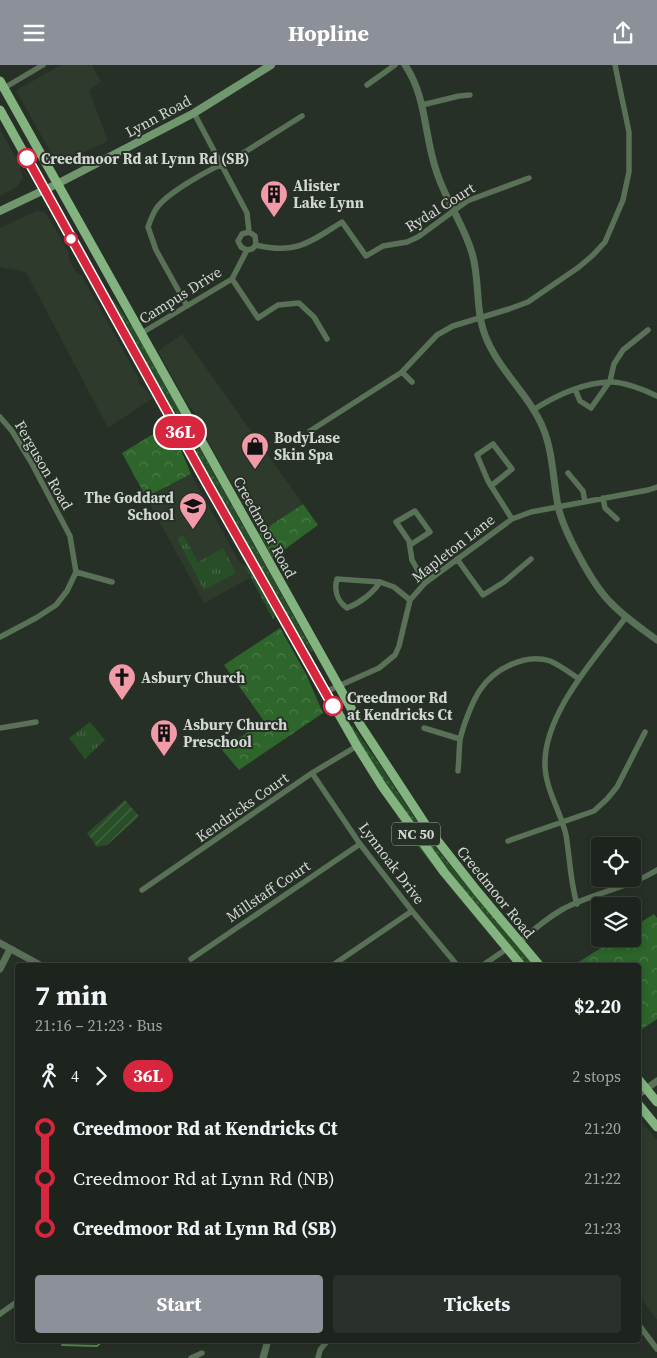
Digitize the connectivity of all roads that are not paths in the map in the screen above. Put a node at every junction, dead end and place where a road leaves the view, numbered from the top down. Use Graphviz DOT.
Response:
graph roads {
  1 [pos="43,65"];
  2 [pos="271,65"];
  3 [pos="395,65"];
  4 [pos="405,65"];
  5 [pos="615,65"];
  6 [pos="2,85"];
  7 [pos="367,85"];
  8 [pos="470,95"];
  9 [pos="422,105"];
  10 [pos="0,110"];
  11 [pos="194,113"];
  12 [pos="302,116"];
  13 [pos="221,164"];
  14 [pos="528,178"];
  15 [pos="57,184"];
  16 [pos="45,190"];
  17 [pos="454,209"];
  18 [pos="0,211"];
  19 [pos="249,232"];
  20 [pos="256,245"];
  21 [pos="247,250"];
  22 [pos="232,279"];
  23 [pos="188,306"];
  24 [pos="480,317"];
  25 [pos="648,330"];
  26 [pos="140,334"];
  27 [pos="327,339"];
  28 [pos="402,372"];
  29 [pos="610,381"];
  30 [pos="412,382"];
  31 [pos="575,389"];
  32 [pos="657,396"];
  33 [pos="533,409"];
  34 [pos="0,417"];
  35 [pos="310,431"];
  36 [pos="568,473"];
  37 [pos="491,485"];
  38 [pos="657,487"];
  39 [pos="603,498"];
  40 [pos="585,502"];
  41 [pos="558,507"];
  42 [pos="512,519"];
  43 [pos="617,519"];
  44 [pos="410,545"];
  45 [pos="457,559"];
  46 [pos="530,559"];
  47 [pos="76,572"];
  48 [pos="380,582"];
  49 [pos="112,583"];
  50 [pos="425,583"];
  51 [pos="410,600"];
  52 [pos="626,617"];
  53 [pos="0,637"];
  54 [pos="657,640"];
  55 [pos="579,679"];
  56 [pos="337,686"];
  57 [pos="325,693"];
  58 [pos="36,722"];
  59 [pos="0,728"];
  60 [pos="424,728"];
  61 [pos="645,732"];
  62 [pos="460,739"];
  63 [pos="356,746"];
  64 [pos="458,771"];
  65 [pos="312,773"];
  66 [pos="562,821"];
  67 [pos="508,841"];
  68 [pos="360,844"];
  69 [pos="657,870"];
  70 [pos="142,890"];
  71 [pos="577,903"];
  72 [pos="412,911"];
  73 [pos="520,942"];
  74 [pos="0,943"];
  75 [pos="508,948"];
  76 [pos="10,949"];
  77 [pos="191,959"];
  78 [pos="36,963"];
  79 [pos="336,963"];
  80 [pos="454,963"];
  81 [pos="486,963"];
  82 [pos="519,963"];
  83 [pos="537,963"];
  84 [pos="0,969"];
  85 [pos="657,1081"];
  86 [pos="642,1092"];
  87 [pos="657,1103"];
  88 [pos="641,1107"];
  89 [pos="657,1127"];
  90 [pos="15,1303"];
  91 [pos="0,1314"];
  92 [pos="641,1328"];
  93 [pos="267,1343"];
  94 [pos="326,1343"];
  95 [pos="657,1349"];
  96 [pos="202,1353"];
  97 [pos="191,1358"];
  98 [pos="264,1358"];
  99 [pos="318,1358"];
  1 -- 6 [label="street"];
  2 -- 11 [label="main road, Lynn Road"];
  3 -- 7 [label="street"];
  4 -- 9 [label="street"];
  5 -- 24 [label="street"];
  6 -- 15 [label="main road, Creedmoor Road / NC 50"];
  8 -- 9 [label="street"];
  9 -- 17 [label="street"];
  10 -- 16 [label="main road, Creedmoor Road / NC 50"];
  11 -- 13 [label="street"];
  11 -- 15 [label="main road, Lynn Road"];
  12 -- 13 [label="street"];
  13 -- 19 [label="street"];
  13 -- 23 [label="street"];
  14 -- 17 [label="street, Rydal Court"];
  15 -- 16 [label="main road, Lynn Road"];
  15 -- 26 [label="main road, Creedmoor Road / NC 50"];
  16 -- 18 [label="main road, Lynn Road"];
  16 -- 57 [label="main road, Creedmoor Road / NC 50"];
  17 -- 20 [label="street, Rydal Court"];
  17 -- 24 [label="street"];
  19 -- 20 [label="street"];
  19 -- 21 [label="street"];
  20 -- 21 [label="street"];
  21 -- 22 [label="street, Campus Drive"];
  22 -- 23 [label="street, Campus Drive"];
  22 -- 27 [label="street"];
  23 -- 26 [label="street, Campus Drive"];
  24 -- 28 [label="street"];
  24 -- 33 [label="street"];
  25 -- 29 [label="street"];
  26 -- 56 [label="main road, Creedmoor Road / NC 50"];
  28 -- 30 [label="street"];
  28 -- 35 [label="street"];
  29 -- 31 [label="street"];
  29 -- 31 [label="street"];
  29 -- 32 [label="street"];
  31 -- 33 [label="street"];
  33 -- 41 [label="street"];
  34 -- 47 [label="street, Ferguson Road"];
  36 -- 40 [label="street"];
  37 -- 37 [label="street"];
  37 -- 42 [label="street"];
  38 -- 39 [label="street, Mapleton Lane"];
  39 -- 40 [label="street, Mapleton Lane"];
  39 -- 43 [label="street"];
  40 -- 41 [label="street, Mapleton Lane"];
  41 -- 42 [label="street, Mapleton Lane"];
  41 -- 52 [label="street"];
  42 -- 45 [label="street, Mapleton Lane"];
  44 -- 44 [label="street"];
  44 -- 50 [label="street"];
  45 -- 46 [label="street"];
  45 -- 50 [label="street, Mapleton Lane"];
  47 -- 49 [label="street"];
  47 -- 53 [label="street"];
  48 -- 48 [label="street"];
  48 -- 51 [label="street"];
  50 -- 51 [label="street, Mapleton Lane"];
  51 -- 56 [label="street, Mapleton Lane"];
  52 -- 54 [label="street"];
  52 -- 55 [label="street"];
  55 -- 62 [label="street"];
  55 -- 66 [label="street"];
  56 -- 57 [label="street, Mapleton Lane"];
  56 -- 73 [label="main road, Creedmoor Road / NC 50"];
  57 -- 63 [label="main road, Creedmoor Road / NC 50"];
  58 -- 59 [label="street"];
  60 -- 62 [label="street"];
  61 -- 66 [label="street"];
  62 -- 64 [label="street"];
  63 -- 65 [label="street, Kendricks Court"];
  63 -- 75 [label="main road, Creedmoor Road / NC 50"];
  65 -- 68 [label="street, Lynnoak Drive"];
  65 -- 70 [label="street, Kendricks Court"];
  66 -- 67 [label="street"];
  66 -- 71 [label="street"];
  68 -- 72 [label="street, Lynnoak Drive"];
  68 -- 77 [label="street, Millstaff Court"];
  69 -- 71 [label="street"];
  71 -- 73 [label="street"];
  72 -- 79 [label="street"];
  72 -- 80 [label="street, Lynnoak Drive"];
  73 -- 83 [label="main road, Creedmoor Road / NC 50"];
  74 -- 76 [label="street"];
  75 -- 81 [label="street"];
  75 -- 82 [label="main road, Creedmoor Road / NC 50"];
  76 -- 78 [label="street"];
  76 -- 84 [label="street"];
  85 -- 86 [label="street"];
  86 -- 87 [label="main road"];
  88 -- 89 [label="main road"];
  90 -- 91 [label="street"];
  92 -- 95 [label="street"];
  93 -- 98 [label="street"];
  94 -- 99 [label="street"];
  96 -- 97 [label="street"];
}
